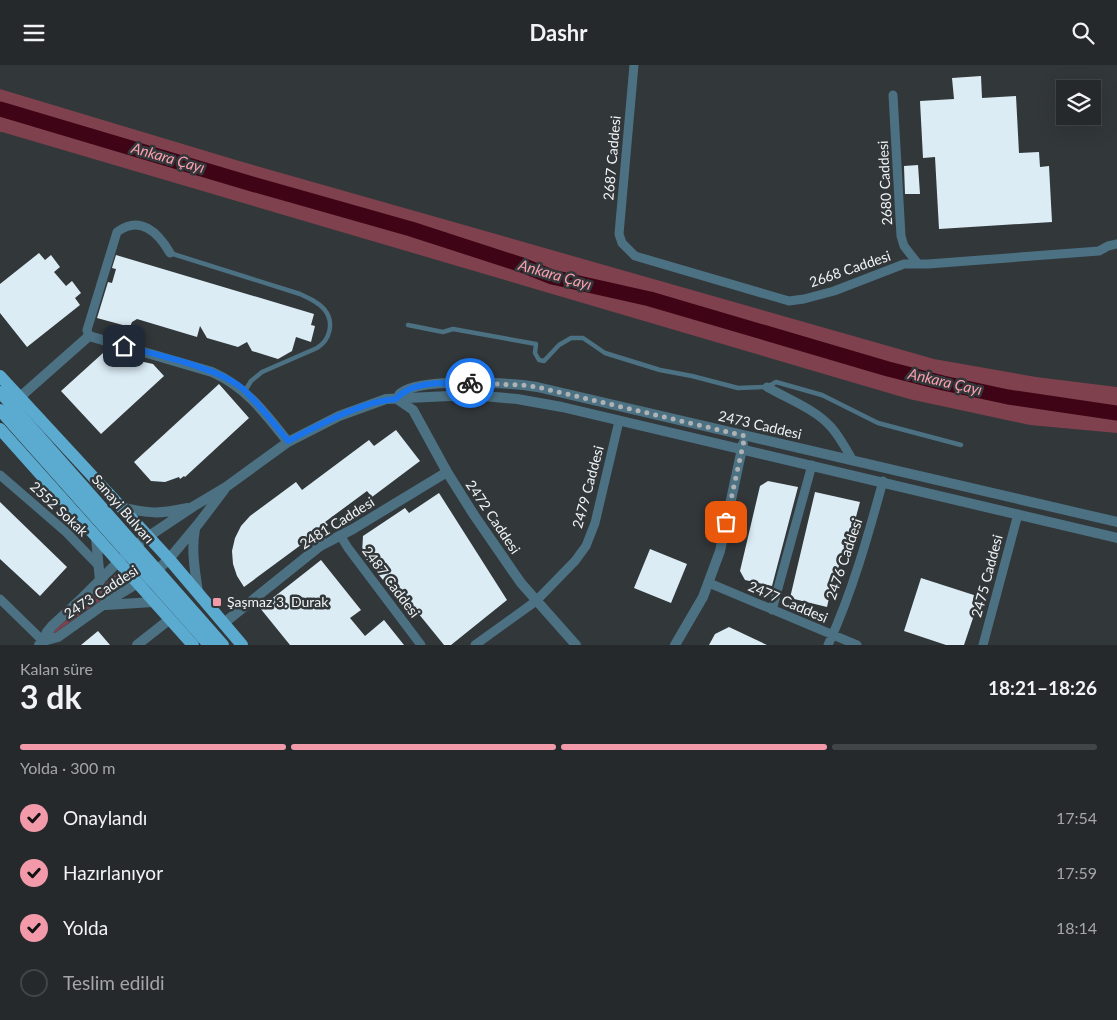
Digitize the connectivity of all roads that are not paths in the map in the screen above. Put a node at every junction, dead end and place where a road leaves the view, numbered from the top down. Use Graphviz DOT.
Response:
graph roads {
  1 [pos="634,65"];
  2 [pos="893,95"];
  3 [pos="1117,244"];
  4 [pos="628,250"];
  5 [pos="170,253"];
  6 [pos="918,264"];
  7 [pos="408,325"];
  8 [pos="89,336"];
  9 [pos="0,375"];
  10 [pos="767,387"];
  11 [pos="245,391"];
  12 [pos="0,392"];
  13 [pos="20,397"];
  14 [pos="396,399"];
  15 [pos="0,410"];
  16 [pos="619,421"];
  17 [pos="0,429"];
  18 [pos="745,436"];
  19 [pos="288,441"];
  20 [pos="961,445"];
  21 [pos="742,449"];
  22 [pos="853,461"];
  23 [pos="812,465"];
  24 [pos="446,472"];
  25 [pos="0,475"];
  26 [pos="883,481"];
  27 [pos="226,487"];
  28 [pos="119,505"];
  29 [pos="194,506"];
  30 [pos="1018,514"];
  31 [pos="1117,522"];
  32 [pos="196,527"];
  33 [pos="94,535"];
  34 [pos="340,535"];
  35 [pos="148,537"];
  36 [pos="1117,537"];
  37 [pos="168,559"];
  38 [pos="118,562"];
  39 [pos="98,565"];
  40 [pos="100,581"];
  41 [pos="708,583"];
  42 [pos="138,584"];
  43 [pos="199,594"];
  44 [pos="0,599"];
  45 [pos="536,601"];
  46 [pos="153,602"];
  47 [pos="102,605"];
  48 [pos="772,610"];
  49 [pos="170,619"];
  50 [pos="224,623"];
  51 [pos="832,636"];
  52 [pos="40,643"];
  53 [pos="137,645"];
  54 [pos="193,645"];
  55 [pos="209,645"];
  56 [pos="223,645"];
  57 [pos="242,645"];
  58 [pos="420,645"];
  59 [pos="475,645"];
  60 [pos="576,645"];
  61 [pos="675,645"];
  62 [pos="828,645"];
  63 [pos="857,645"];
  64 [pos="983,645"];
  1 -- 4 [label="street, 2687 Caddesi"];
  2 -- 6 [label="street, 2680 Caddesi"];
  3 -- 6 [label="street, 2668 Caddesi"];
  4 -- 6 [label="street, 2668 Caddesi"];
  5 -- 8 [label="street"];
  5 -- 11 [label="lane"];
  7 -- 10 [label="lane"];
  8 -- 11 [label="street"];
  8 -- 13 [label="street"];
  9 -- 13 [label="main road"];
  10 -- 20 [label="lane"];
  10 -- 22 [label="street"];
  11 -- 19 [label="street"];
  12 -- 56 [label="main road, Sanayi Bulvarı, bridge"];
  13 -- 28 [label="main road"];
  14 -- 16 [label="street, 2473 Caddesi"];
  14 -- 18 [label="street, 2473 Caddesi"];
  14 -- 19 [label="street, 2473 Caddesi"];
  14 -- 24 [label="street, 2472 Caddesi"];
  15 -- 55 [label="main road, Sanayi Bulvarı, bridge"];
  16 -- 21 [label="street, 2473 Caddesi"];
  16 -- 45 [label="street, 2479 Caddesi"];
  17 -- 33 [label="main road"];
  18 -- 21 [label="street"];
  18 -- 22 [label="street, 2473 Caddesi"];
  19 -- 27 [label="street, 2473 Caddesi"];
  21 -- 23 [label="street, 2473 Caddesi"];
  21 -- 41 [label="street"];
  22 -- 31 [label="street, 2473 Caddesi"];
  23 -- 26 [label="street, 2473 Caddesi"];
  23 -- 48 [label="street"];
  24 -- 34 [label="street, 2481 Caddesi"];
  24 -- 45 [label="street, 2472 Caddesi"];
  25 -- 39 [label="street, 2552 Sokak"];
  26 -- 30 [label="street, 2473 Caddesi"];
  26 -- 51 [label="street, 2476 Caddesi"];
  27 -- 29 [label="street, 2473 Caddesi"];
  27 -- 32 [label="street, 2473 Caddesi"];
  28 -- 29 [label="street"];
  28 -- 33 [label="main road"];
  28 -- 35 [label="main road"];
  29 -- 35 [label="street, 2473 Caddesi"];
  30 -- 36 [label="street, 2473 Caddesi"];
  30 -- 64 [label="street, 2475 Caddesi"];
  32 -- 37 [label="street, 2473 Caddesi"];
  32 -- 43 [label="street"];
  33 -- 38 [label="main road"];
  33 -- 39 [label="street"];
  34 -- 50 [label="street, 2481 Caddesi"];
  34 -- 58 [label="street, 2487 Caddesi"];
  35 -- 37 [label="main road"];
  35 -- 38 [label="street, 2473 Caddesi"];
  37 -- 42 [label="street, 2473 Caddesi"];
  37 -- 43 [label="main road"];
  38 -- 40 [label="street, 2473 Caddesi"];
  38 -- 42 [label="main road"];
  39 -- 40 [label="street"];
  40 -- 52 [label="street, 2473 Caddesi"];
  41 -- 48 [label="street, 2477 Caddesi"];
  41 -- 61 [label="street"];
  42 -- 46 [label="main road"];
  42 -- 47 [label="street, 2473 Caddesi"];
  43 -- 49 [label="main road"];
  43 -- 50 [label="main road"];
  44 -- 52 [label="street"];
  45 -- 59 [label="street, 2479 Caddesi"];
  45 -- 60 [label="street, 2472 Caddesi"];
  46 -- 47 [label="street"];
  46 -- 49 [label="main road"];
  47 -- 52 [label="street, 2473 Caddesi"];
  48 -- 51 [label="street, 2477 Caddesi"];
  49 -- 53 [label="street"];
  49 -- 54 [label="main road"];
  50 -- 57 [label="main road"];
  51 -- 62 [label="street, 2476 Caddesi"];
  51 -- 63 [label="street, 2477 Caddesi"];
}
